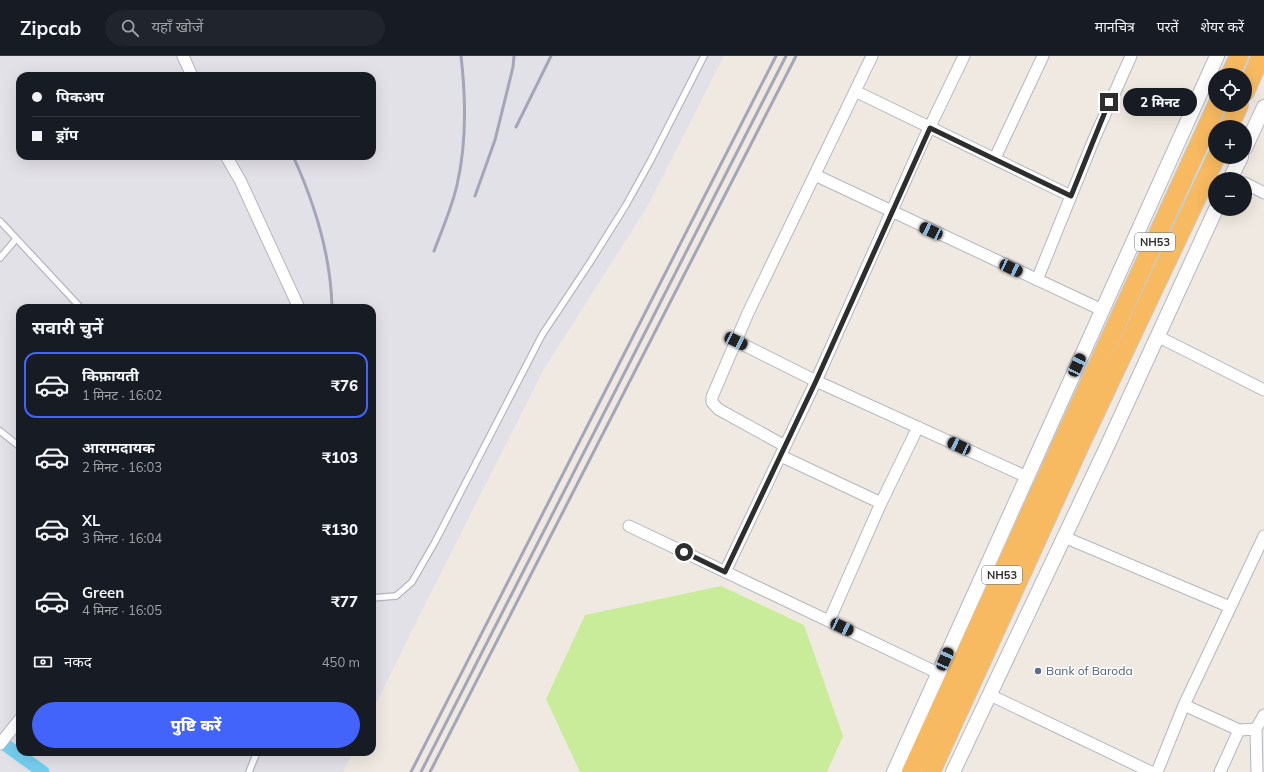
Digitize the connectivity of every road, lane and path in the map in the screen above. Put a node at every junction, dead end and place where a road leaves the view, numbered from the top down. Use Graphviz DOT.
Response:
graph roads {
  1 [pos="183,56"];
  2 [pos="704,56"];
  3 [pos="872,56"];
  4 [pos="964,56"];
  5 [pos="1042,56"];
  6 [pos="1131,56"];
  7 [pos="1217,56"];
  8 [pos="1239,56"];
  9 [pos="1261,56"];
  10 [pos="1233,68"];
  11 [pos="190,72"];
  12 [pos="1252,76"];
  13 [pos="855,91"];
  14 [pos="1264,107"];
  15 [pos="1214,112"];
  16 [pos="930,128"];
  17 [pos="1252,133"];
  18 [pos="995,158"];
  19 [pos="228,160"];
  20 [pos="1213,164"];
  21 [pos="815,175"];
  22 [pos="1252,187"];
  23 [pos="1264,192"];
  24 [pos="1071,196"];
  25 [pos="892,212"];
  26 [pos="1213,216"];
  27 [pos="0,221"];
  28 [pos="16,238"];
  29 [pos="0,258"];
  30 [pos="1037,280"];
  31 [pos="77,304"];
  32 [pos="297,304"];
  33 [pos="1102,310"];
  34 [pos="1157,336"];
  35 [pos="736,341"];
  36 [pos="816,381"];
  37 [pos="1264,390"];
  38 [pos="918,428"];
  39 [pos="0,431"];
  40 [pos="16,444"];
  41 [pos="783,451"];
  42 [pos="1027,477"];
  43 [pos="881,503"];
  44 [pos="628,526"];
  45 [pos="1264,536"];
  46 [pos="1064,537"];
  47 [pos="725,572"];
  48 [pos="376,598"];
  49 [pos="1230,607"];
  50 [pos="829,621"];
  51 [pos="938,673"];
  52 [pos="990,695"];
  53 [pos="1184,705"];
  54 [pos="1261,723"];
  55 [pos="16,724"];
  56 [pos="1239,730"];
  57 [pos="0,744"];
  58 [pos="255,756"];
  59 [pos="249,772"];
  60 [pos="894,772"];
  61 [pos="911,772"];
  62 [pos="931,772"];
  63 [pos="953,772"];
  64 [pos="1152,772"];
  65 [pos="1157,772"];
  66 [pos="1220,772"];
  67 [pos="1257,772"];
  1 -- 11 [label="street"];
  2 -- 48 [label="lane"];
  3 -- 13 [label="street"];
  4 -- 16 [label="street"];
  5 -- 18 [label="street"];
  6 -- 24 [label="street"];
  7 -- 33 [label="street"];
  8 -- 10 [label="highway"];
  9 -- 12 [label="highway"];
  13 -- 16 [label="street"];
  13 -- 21 [label="street"];
  14 -- 17 [label="street"];
  15 -- 61 [label="highway, NH53"];
  16 -- 18 [label="street"];
  16 -- 25 [label="street"];
  18 -- 24 [label="street"];
  19 -- 32 [label="street"];
  20 -- 62 [label="highway, NH53"];
  21 -- 25 [label="street"];
  21 -- 35 [label="street"];
  22 -- 23 [label="street"];
  24 -- 30 [label="street"];
  25 -- 30 [label="street"];
  25 -- 36 [label="street"];
  26 -- 34 [label="street"];
  27 -- 28 [label="lane"];
  28 -- 29 [label="lane"];
  28 -- 31 [label="lane"];
  30 -- 33 [label="street"];
  33 -- 42 [label="street"];
  34 -- 37 [label="street"];
  34 -- 46 [label="street"];
  35 -- 36 [label="street"];
  35 -- 41 [label="street"];
  36 -- 38 [label="street"];
  36 -- 41 [label="street"];
  38 -- 42 [label="street"];
  38 -- 43 [label="street"];
  39 -- 40 [label="lane"];
  41 -- 43 [label="street"];
  41 -- 47 [label="street"];
  42 -- 51 [label="street"];
  43 -- 50 [label="street"];
  44 -- 47 [label="street"];
  45 -- 49 [label="street"];
  46 -- 49 [label="street"];
  46 -- 52 [label="street"];
  47 -- 50 [label="street"];
  49 -- 53 [label="street"];
  50 -- 51 [label="street"];
  51 -- 60 [label="street"];
  52 -- 63 [label="street"];
  52 -- 64 [label="street"];
  53 -- 56 [label="street"];
  53 -- 65 [label="street"];
  54 -- 56 [label="street"];
  54 -- 67 [label="street"];
  55 -- 57 [label="street"];
  56 -- 66 [label="street"];
  58 -- 59 [label="lane"];
}
